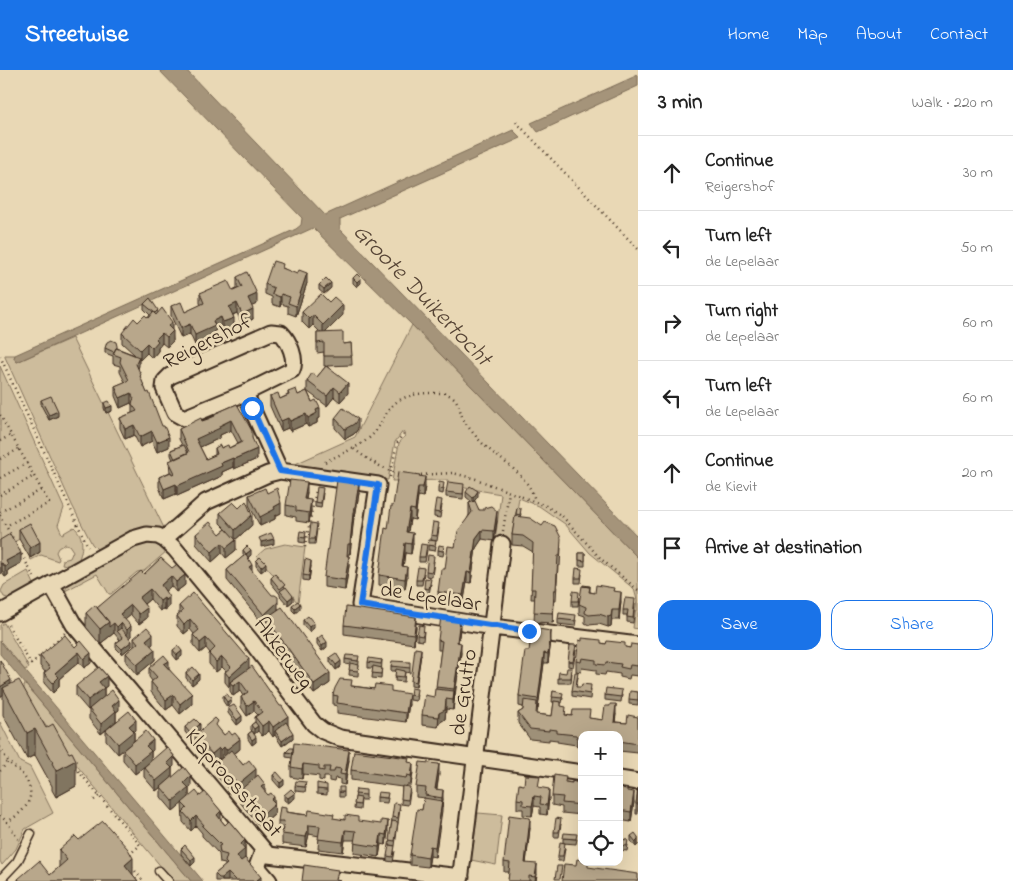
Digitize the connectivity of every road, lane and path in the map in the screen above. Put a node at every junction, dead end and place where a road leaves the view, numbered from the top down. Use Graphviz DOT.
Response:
graph roads {
  1 [pos="516,122"];
  2 [pos="638,249"];
  3 [pos="0,356"];
  4 [pos="245,393"];
  5 [pos="0,415"];
  6 [pos="1,421"];
  7 [pos="11,435"];
  8 [pos="0,441"];
  9 [pos="19,449"];
  10 [pos="354,449"];
  11 [pos="0,459"];
  12 [pos="27,463"];
  13 [pos="280,471"];
  14 [pos="404,474"];
  15 [pos="412,474"];
  16 [pos="34,476"];
  17 [pos="318,477"];
  18 [pos="0,478"];
  19 [pos="41,490"];
  20 [pos="509,492"];
  21 [pos="0,495"];
  22 [pos="535,501"];
  23 [pos="0,514"];
  24 [pos="6,526"];
  25 [pos="12,538"];
  26 [pos="164,539"];
  27 [pos="6,541"];
  28 [pos="502,544"];
  29 [pos="306,547"];
  30 [pos="93,560"];
  31 [pos="46,586"];
  32 [pos="638,590"];
  33 [pos="0,613"];
  34 [pos="74,624"];
  35 [pos="493,626"];
  36 [pos="638,645"];
  37 [pos="0,747"];
  38 [pos="475,758"];
  39 [pos="8,762"];
  40 [pos="74,766"];
  41 [pos="0,771"];
  42 [pos="578,772"];
  43 [pos="623,780"];
  44 [pos="638,782"];
  45 [pos="99,796"];
  46 [pos="94,800"];
  47 [pos="0,814"];
  48 [pos="7,822"];
  49 [pos="32,834"];
  50 [pos="24,849"];
  51 [pos="264,851"];
  52 [pos="124,858"];
  53 [pos="131,866"];
  54 [pos="159,871"];
  55 [pos="460,879"];
  56 [pos="0,880"];
  57 [pos="143,881"];
  58 [pos="168,881"];
  59 [pos="269,881"];
  1 -- 2 [label="path"];
  3 -- 30 [label="path"];
  4 -- 4 [label="street, Reigershof"];
  4 -- 13 [label="street"];
  5 -- 6 [label="path"];
  6 -- 7 [label="path"];
  7 -- 8 [label="path"];
  7 -- 9 [label="path"];
  9 -- 11 [label="path"];
  9 -- 12 [label="path"];
  10 -- 14 [label="path"];
  10 -- 17 [label="path"];
  10 -- 22 [label="path"];
  12 -- 16 [label="path"];
  12 -- 18 [label="path"];
  13 -- 17 [label="street, de Lepelaar"];
  13 -- 26 [label="street, de Lepelaar"];
  15 -- 20 [label="path"];
  16 -- 19 [label="path"];
  16 -- 21 [label="path"];
  17 -- 29 [label="path"];
  17 -- 35 [label="street, de Lepelaar"];
  19 -- 23 [label="path"];
  19 -- 24 [label="path"];
  20 -- 22 [label="path"];
  20 -- 28 [label="path"];
  22 -- 32 [label="path"];
  23 -- 24 [label="path"];
  24 -- 25 [label="path"];
  25 -- 27 [label="path"];
  25 -- 31 [label="path"];
  26 -- 30 [label="street"];
  26 -- 38 [label="street, Akkerweg"];
  28 -- 35 [label="street, de Grutto"];
  30 -- 31 [label="street"];
  31 -- 33 [label="street"];
  31 -- 34 [label="street, Klaproosstraat"];
  33 -- 34 [label="path"];
  34 -- 51 [label="street, Klaproosstraat"];
  35 -- 36 [label="street"];
  35 -- 38 [label="street, de Grutto"];
  37 -- 39 [label="path"];
  38 -- 42 [label="street, Akkerweg"];
  38 -- 55 [label="street, de Grutto"];
  39 -- 41 [label="path"];
  39 -- 48 [label="path"];
  40 -- 45 [label="path"];
  43 -- 44 [label="street"];
  45 -- 46 [label="path"];
  45 -- 52 [label="path"];
  47 -- 48 [label="path"];
  48 -- 50 [label="path"];
  49 -- 50 [label="lane"];
  50 -- 56 [label="lane"];
  51 -- 55 [label="street, Klaproosstraat"];
  51 -- 59 [label="street"];
  53 -- 57 [label="path"];
  54 -- 58 [label="lane"];
}
